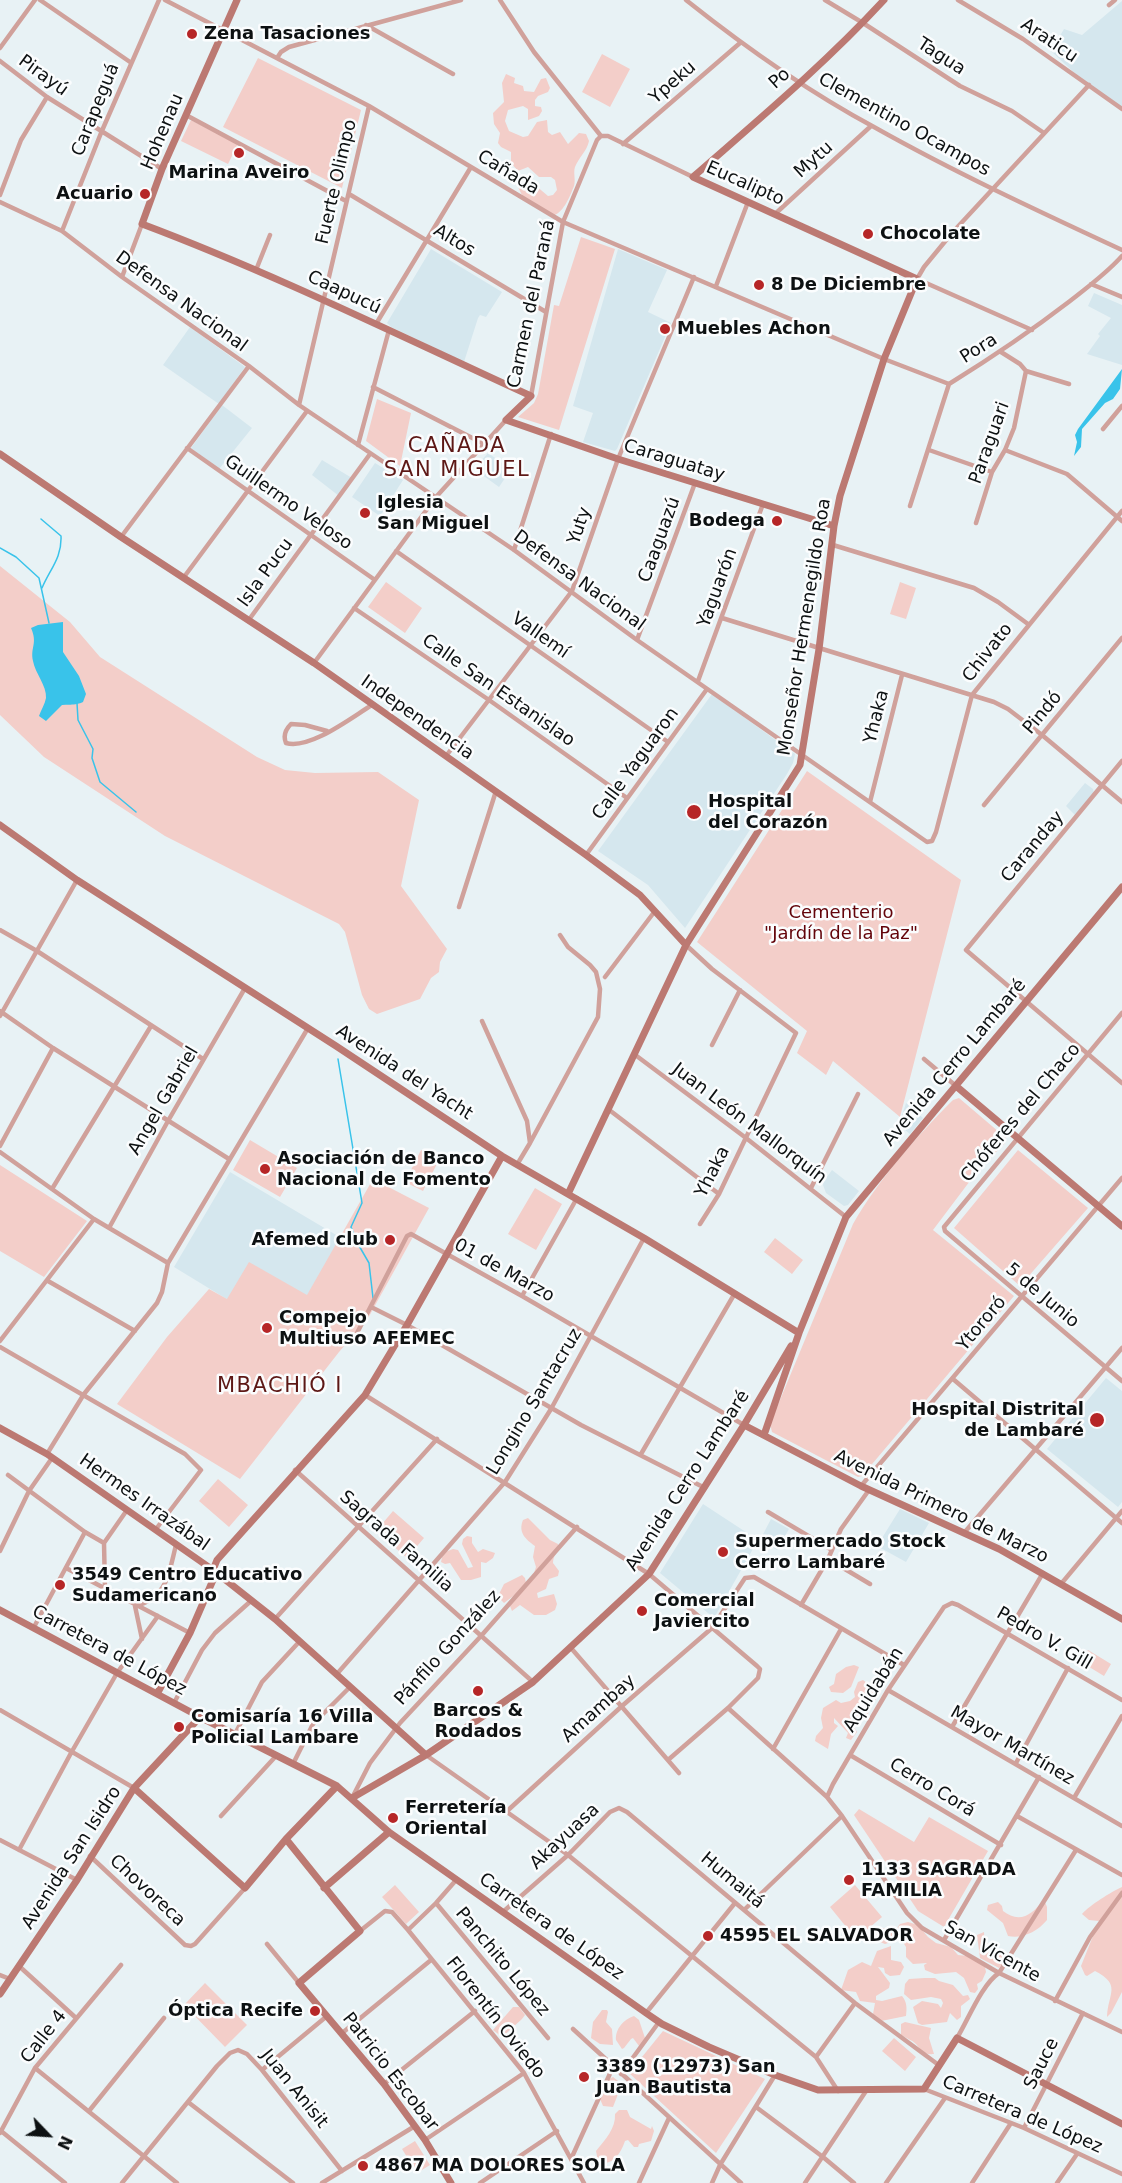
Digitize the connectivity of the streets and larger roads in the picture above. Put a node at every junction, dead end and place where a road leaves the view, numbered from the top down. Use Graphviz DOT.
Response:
graph roads {
  1 [pos="35,0"];
  2 [pos="40,0"];
  3 [pos="159,0"];
  4 [pos="165,0"];
  5 [pos="237,0"];
  6 [pos="461,0"];
  7 [pos="500,0"];
  8 [pos="686,0"];
  9 [pos="825,0"];
  10 [pos="884,0"];
  11 [pos="958,0"];
  12 [pos="1115,0"];
  13 [pos="1109,5"];
  14 [pos="863,22"];
  15 [pos="365,25"];
  16 [pos="223,31"];
  17 [pos="740,43"];
  18 [pos="0,48"];
  19 [pos="277,58"];
  20 [pos="0,61"];
  21 [pos="130,62"];
  22 [pos="453,74"];
  23 [pos="800,82"];
  24 [pos="1089,85"];
  25 [pos="47,97"];
  26 [pos="369,106"];
  27 [pos="1122,109"];
  28 [pos="186,115"];
  29 [pos="871,126"];
  30 [pos="101,133"];
  31 [pos="1044,133"];
  32 [pos="602,136"];
  33 [pos="623,144"];
  34 [pos="471,167"];
  35 [pos="162,169"];
  36 [pos="693,177"];
  37 [pos="993,189"];
  38 [pos="349,194"];
  39 [pos="0,195"];
  40 [pos="346,201"];
  41 [pos="0,202"];
  42 [pos="748,202"];
  43 [pos="775,214"];
  44 [pos="562,222"];
  45 [pos="142,224"];
  46 [pos="62,231"];
  47 [pos="270,235"];
  48 [pos="426,240"];
  49 [pos="1122,250"];
  50 [pos="1122,256"];
  51 [pos="256,270"];
  52 [pos="694,277"];
  53 [pos="123,278"];
  54 [pos="917,279"];
  55 [pos="1091,284"];
  56 [pos="716,286"];
  57 [pos="1122,297"];
  58 [pos="324,299"];
  59 [pos="546,312"];
  60 [pos="376,324"];
  61 [pos="389,330"];
  62 [pos="1032,330"];
  63 [pos="1001,352"];
  64 [pos="884,358"];
  65 [pos="249,366"];
  66 [pos="1026,371"];
  67 [pos="949,384"];
  68 [pos="1069,384"];
  69 [pos="374,387"];
  70 [pos="531,396"];
  71 [pos="298,405"];
  72 [pos="1122,406"];
  73 [pos="307,411"];
  74 [pos="507,420"];
  75 [pos="1103,429"];
  76 [pos="551,434"];
  77 [pos="484,444"];
  78 [pos="358,445"];
  79 [pos="187,448"];
  80 [pos="929,450"];
  81 [pos="1005,450"];
  82 [pos="0,454"];
  83 [pos="370,454"];
  84 [pos="618,459"];
  85 [pos="992,472"];
  86 [pos="695,483"];
  87 [pos="247,491"];
  88 [pos="435,497"];
  89 [pos="763,504"];
  90 [pos="909,506"];
  91 [pos="1122,511"];
  92 [pos="1120,519"];
  93 [pos="976,523"];
  94 [pos="834,526"];
  95 [pos="310,536"];
  96 [pos="121,537"];
  97 [pos="833,545"];
  98 [pos="514,550"];
  99 [pos="396,551"];
  100 [pos="184,577"];
  101 [pos="375,580"];
  102 [pos="572,591"];
  103 [pos="354,608"];
  104 [pos="722,618"];
  105 [pos="248,621"];
  106 [pos="1028,624"];
  107 [pos="1122,638"];
  108 [pos="637,640"];
  109 [pos="531,646"];
  110 [pos="819,649"];
  111 [pos="314,663"];
  112 [pos="902,675"];
  113 [pos="698,681"];
  114 [pos="707,689"];
  115 [pos="972,695"];
  116 [pos="489,700"];
  117 [pos="372,705"];
  118 [pos="327,731"];
  119 [pos="1041,735"];
  120 [pos="668,742"];
  121 [pos="446,756"];
  122 [pos="802,756"];
  123 [pos="1122,761"];
  124 [pos="1102,786"];
  125 [pos="496,791"];
  126 [pos="627,798"];
  127 [pos="870,802"];
  128 [pos="1122,802"];
  129 [pos="984,805"];
  130 [pos="0,825"];
  131 [pos="932,841"];
  132 [pos="586,855"];
  133 [pos="77,880"];
  134 [pos="1122,887"];
  135 [pos="459,907"];
  136 [pos="655,910"];
  137 [pos="0,930"];
  138 [pos="560,935"];
  139 [pos="686,945"];
  140 [pos="37,951"];
  141 [pos="605,977"];
  142 [pos="246,988"];
  143 [pos="740,990"];
  144 [pos="1026,1001"];
  145 [pos="1,1013"];
  146 [pos="1122,1013"];
  147 [pos="482,1021"];
  148 [pos="151,1026"];
  149 [pos="308,1028"];
  150 [pos="796,1034"];
  151 [pos="712,1045"];
  152 [pos="53,1048"];
  153 [pos="634,1054"];
  154 [pos="1088,1054"];
  155 [pos="203,1059"];
  156 [pos="924,1059"];
  157 [pos="1122,1083"];
  158 [pos="114,1086"];
  159 [pos="956,1086"];
  160 [pos="858,1094"];
  161 [pos="608,1109"];
  162 [pos="168,1121"];
  163 [pos="746,1137"];
  164 [pos="1018,1138"];
  165 [pos="530,1143"];
  166 [pos="0,1146"];
  167 [pos="0,1152"];
  168 [pos="502,1156"];
  169 [pos="230,1159"];
  170 [pos="518,1163"];
  171 [pos="1122,1178"];
  172 [pos="52,1188"];
  173 [pos="811,1188"];
  174 [pos="568,1194"];
  175 [pos="718,1194"];
  176 [pos="577,1198"];
  177 [pos="1099,1206"];
  178 [pos="846,1217"];
  179 [pos="94,1219"];
  180 [pos="700,1224"];
  181 [pos="1122,1226"];
  182 [pos="109,1228"];
  183 [pos="945,1231"];
  184 [pos="644,1238"];
  185 [pos="447,1256"];
  186 [pos="168,1263"];
  187 [pos="48,1281"];
  188 [pos="735,1293"];
  189 [pos="522,1296"];
  190 [pos="1022,1297"];
  191 [pos="371,1306"];
  192 [pos="407,1325"];
  193 [pos="135,1331"];
  194 [pos="357,1333"];
  195 [pos="799,1333"];
  196 [pos="590,1336"];
  197 [pos="0,1341"];
  198 [pos="0,1347"];
  199 [pos="1122,1348"];
  200 [pos="1106,1367"];
  201 [pos="953,1379"];
  202 [pos="1122,1381"];
  203 [pos="681,1388"];
  204 [pos="84,1394"];
  205 [pos="365,1395"];
  206 [pos="551,1409"];
  207 [pos="744,1425"];
  208 [pos="0,1428"];
  209 [pos="764,1435"];
  210 [pos="437,1439"];
  211 [pos="1036,1450"];
  212 [pos="641,1454"];
  213 [pos="50,1456"];
  214 [pos="296,1470"];
  215 [pos="8,1475"];
  216 [pos="505,1482"];
  217 [pos="861,1486"];
  218 [pos="705,1488"];
  219 [pos="869,1490"];
  220 [pos="29,1491"];
  221 [pos="127,1510"];
  222 [pos="1122,1511"];
  223 [pos="768,1512"];
  224 [pos="1116,1518"];
  225 [pos="1122,1523"];
  226 [pos="357,1526"];
  227 [pos="577,1527"];
  228 [pos="156,1529"];
  229 [pos="85,1532"];
  230 [pos="964,1533"];
  231 [pos="104,1544"];
  232 [pos="176,1545"];
  233 [pos="832,1550"];
  234 [pos="0,1551"];
  235 [pos="828,1558"];
  236 [pos="66,1568"];
  237 [pos="213,1570"];
  238 [pos="1043,1573"];
  239 [pos="649,1574"];
  240 [pos="420,1580"];
  241 [pos="870,1584"];
  242 [pos="1061,1584"];
  243 [pos="105,1589"];
  244 [pos="252,1600"];
  245 [pos="952,1603"];
  246 [pos="801,1605"];
  247 [pos="135,1606"];
  248 [pos="0,1610"];
  249 [pos="158,1616"];
  250 [pos="275,1619"];
  251 [pos="1122,1619"];
  252 [pos="34,1627"];
  253 [pos="712,1628"];
  254 [pos="841,1629"];
  255 [pos="1006,1633"];
  256 [pos="190,1634"];
  257 [pos="481,1636"];
  258 [pos="142,1639"];
  259 [pos="300,1642"];
  260 [pos="571,1648"];
  261 [pos="904,1665"];
  262 [pos="1068,1668"];
  263 [pos="117,1673"];
  264 [pos="336,1676"];
  265 [pos="533,1682"];
  266 [pos="349,1688"];
  267 [pos="888,1690"];
  268 [pos="157,1694"];
  269 [pos="1122,1700"];
  270 [pos="174,1703"];
  271 [pos="622,1706"];
  272 [pos="728,1708"];
  273 [pos="0,1710"];
  274 [pos="1122,1716"];
  275 [pos="201,1717"];
  276 [pos="952,1727"];
  277 [pos="395,1730"];
  278 [pos="235,1734"];
  279 [pos="773,1749"];
  280 [pos="70,1753"];
  281 [pos="426,1755"];
  282 [pos="850,1755"];
  283 [pos="276,1756"];
  284 [pos="668,1760"];
  285 [pos="1016,1763"];
  286 [pos="293,1764"];
  287 [pos="679,1773"];
  288 [pos="1039,1777"];
  289 [pos="337,1786"];
  290 [pos="134,1788"];
  291 [pos="827,1797"];
  292 [pos="352,1798"];
  293 [pos="1074,1798"];
  294 [pos="619,1808"];
  295 [pos="506,1812"];
  296 [pos="221,1816"];
  297 [pos="842,1816"];
  298 [pos="1017,1816"];
  299 [pos="1122,1826"];
  300 [pos="389,1832"];
  301 [pos="286,1839"];
  302 [pos="0,1840"];
  303 [pos="1001,1845"];
  304 [pos="19,1850"];
  305 [pos="1076,1850"];
  306 [pos="568,1855"];
  307 [pos="90,1856"];
  308 [pos="1122,1875"];
  309 [pos="457,1879"];
  310 [pos="77,1880"];
  311 [pos="245,1888"];
  312 [pos="324,1888"];
  313 [pos="1122,1893"];
  314 [pos="436,1903"];
  315 [pos="735,1903"];
  316 [pos="744,1910"];
  317 [pos="504,1911"];
  318 [pos="408,1930"];
  319 [pos="360,1931"];
  320 [pos="944,1940"];
  321 [pos="267,1944"];
  322 [pos="692,1957"];
  323 [pos="431,1960"];
  324 [pos="121,1965"];
  325 [pos="19,1966"];
  326 [pos="999,1973"];
  327 [pos="0,1975"];
  328 [pos="10,1979"];
  329 [pos="299,1983"];
  330 [pos="0,1994"];
  331 [pos="1055,2001"];
  332 [pos="855,2003"];
  333 [pos="475,2011"];
  334 [pos="646,2013"];
  335 [pos="1083,2013"];
  336 [pos="327,2016"];
  337 [pos="76,2018"];
  338 [pos="164,2018"];
  339 [pos="659,2022"];
  340 [pos="573,2029"];
  341 [pos="1122,2032"];
  342 [pos="341,2034"];
  343 [pos="548,2038"];
  344 [pos="957,2038"];
  345 [pos="816,2057"];
  346 [pos="940,2066"];
  347 [pos="613,2067"];
  348 [pos="35,2068"];
  349 [pos="262,2070"];
  350 [pos="524,2073"];
  351 [pos="621,2074"];
  352 [pos="776,2075"];
  353 [pos="384,2084"];
  354 [pos="1046,2085"];
  355 [pos="924,2089"];
  356 [pos="838,2091"];
  357 [pos="866,2091"];
  358 [pos="945,2098"];
  359 [pos="188,2102"];
  360 [pos="756,2107"];
  361 [pos="89,2111"];
  362 [pos="669,2118"];
  363 [pos="1011,2122"];
  364 [pos="1122,2124"];
  365 [pos="415,2126"];
  366 [pos="1024,2128"];
  367 [pos="557,2131"];
  368 [pos="1,2132"];
  369 [pos="425,2140"];
  370 [pos="1077,2154"];
  371 [pos="144,2156"];
  372 [pos="823,2157"];
  373 [pos="571,2159"];
  374 [pos="720,2165"];
  375 [pos="342,2171"];
  376 [pos="1122,2174"];
  377 [pos="65,2183"];
  378 [pos="122,2183"];
  379 [pos="177,2183"];
  380 [pos="293,2183"];
  381 [pos="322,2183"];
  382 [pos="450,2183"];
  383 [pos="480,2183"];
  384 [pos="584,2183"];
  385 [pos="639,2183"];
  386 [pos="712,2183"];
  387 [pos="741,2183"];
  388 [pos="805,2183"];
  389 [pos="854,2183"];
  390 [pos="886,2183"];
  391 [pos="972,2183"];
  392 [pos="1057,2183"];
  1 -- 18 [label="street"];
  2 -- 21 [label="street"];
  3 -- 21 [label="street, Carapeguá"];
  4 -- 16 [label="street, Cañada"];
  5 -- 16 [label="street, Hohenau"];
  6 -- 15 [label="street"];
  7 -- 32 [label="street"];
  8 -- 17 [label="street, Clementino Ocampos"];
  9 -- 14 [label="street, Tagua"];
  10 -- 14 [label="street, Po"];
  11 -- 24 [label="street, Araticu"];
  12 -- 13 [label="street"];
  14 -- 23 [label="street, Po"];
  14 -- 31 [label="street, Tagua"];
  15 -- 19 [label="street"];
  15 -- 22 [label="street"];
  16 -- 19 [label="street, Cañada"];
  16 -- 28 [label="street, Hohenau"];
  17 -- 23 [label="street, Clementino Ocampos"];
  17 -- 33 [label="street, Ypeku"];
  19 -- 26 [label="street, Cañada"];
  20 -- 25 [label="street, Pirayú"];
  21 -- 30 [label="street, Carapeguá"];
  23 -- 29 [label="street, Clementino Ocampos"];
  23 -- 36 [label="street, Po"];
  24 -- 27 [label="street, Araticu"];
  24 -- 31 [label="street, Monseñor Hermenegildo Roa"];
  25 -- 30 [label="street, Pirayú"];
  25 -- 39 [label="street"];
  26 -- 34 [label="street, Cañada"];
  26 -- 38 [label="street, Fuerte Olimpo"];
  28 -- 35 [label="street, Hohenau"];
  28 -- 40 [label="street"];
  29 -- 37 [label="street, Clementino Ocampos"];
  29 -- 43 [label="street, Mytu"];
  30 -- 35 [label="street, Pirayú"];
  30 -- 46 [label="street, Carapeguá"];
  31 -- 37 [label="street, Monseñor Hermenegildo Roa"];
  32 -- 33 [label="street, Eucalipto"];
  32 -- 44 [label="street, Carmen del Paraná"];
  33 -- 36 [label="street, Eucalipto"];
  34 -- 44 [label="street, Cañada"];
  34 -- 48 [label="street"];
  35 -- 45 [label="street, Hohenau"];
  36 -- 42 [label="street, Eucalipto"];
  37 -- 49 [label="street, Clementino Ocampos"];
  37 -- 54 [label="street, Monseñor Hermenegildo Roa"];
  38 -- 40 [label="street, Fuerte Olimpo"];
  38 -- 48 [label="street, Altos"];
  40 -- 58 [label="street, Fuerte Olimpo"];
  41 -- 46 [label="street, Defensa Nacional"];
  42 -- 43 [label="street, Eucalipto"];
  42 -- 56 [label="street"];
  43 -- 54 [label="street, Eucalipto"];
  44 -- 52 [label="street, Cañada"];
  44 -- 59 [label="street, Carmen del Paraná"];
  45 -- 51 [label="street, Caapucú"];
  45 -- 53 [label="street, Hohenau"];
  46 -- 53 [label="street, Defensa Nacional"];
  47 -- 51 [label="street"];
  48 -- 59 [label="street, Altos"];
  48 -- 60 [label="street"];
  50 -- 55 [label="street, Pora"];
  51 -- 58 [label="street, Caapucú"];
  52 -- 56 [label="street, Cañada"];
  52 -- 84 [label="street, Yuty"];
  53 -- 65 [label="street, Defensa Nacional"];
  54 -- 62 [label="street, Eucalipto"];
  54 -- 64 [label="street, Monseñor Hermenegildo Roa"];
  55 -- 57 [label="street"];
  55 -- 62 [label="street, Pora"];
  56 -- 64 [label="street, Cañada"];
  58 -- 60 [label="street, Caapucú"];
  58 -- 71 [label="street, Fuerte Olimpo"];
  59 -- 70 [label="street, Carmen del Paraná"];
  60 -- 61 [label="street, Caapucú"];
  61 -- 69 [label="street"];
  61 -- 70 [label="street, Caapucú"];
  62 -- 63 [label="street, Pora"];
  63 -- 66 [label="street"];
  63 -- 67 [label="street, Pora"];
  64 -- 67 [label="street, Cañada"];
  64 -- 94 [label="street, Monseñor Hermenegildo Roa"];
  65 -- 71 [label="street, Defensa Nacional"];
  65 -- 79 [label="street"];
  66 -- 68 [label="street"];
  66 -- 81 [label="street, Paraguari"];
  67 -- 80 [label="street, Pora"];
  69 -- 77 [label="street"];
  69 -- 78 [label="street"];
  70 -- 74 [label="street, Carmen del Paraná"];
  71 -- 73 [label="street, Defensa Nacional"];
  72 -- 75 [label="street"];
  73 -- 78 [label="street, Defensa Nacional"];
  73 -- 87 [label="street"];
  74 -- 76 [label="street, Caraguatay"];
  74 -- 77 [label="street, Carmen del Paraná"];
  76 -- 84 [label="street, Caraguatay"];
  76 -- 98 [label="street"];
  77 -- 88 [label="street, Carmen del Paraná"];
  78 -- 83 [label="street, Defensa Nacional"];
  79 -- 87 [label="street, Guillermo Veloso"];
  79 -- 96 [label="street"];
  80 -- 85 [label="street"];
  80 -- 90 [label="street, Pora"];
  81 -- 85 [label="street, Paraguari"];
  81 -- 92 [label="street"];
  82 -- 96 [label="street, Independencia"];
  83 -- 88 [label="street, Defensa Nacional"];
  83 -- 95 [label="street, Isla Pucu"];
  84 -- 86 [label="street, Caraguatay"];
  84 -- 102 [label="street, Yuty"];
  85 -- 93 [label="street, Paraguari"];
  86 -- 89 [label="street, Caraguatay"];
  86 -- 108 [label="street, Caaguazú"];
  87 -- 95 [label="street, Guillermo Veloso"];
  87 -- 100 [label="street"];
  88 -- 98 [label="street, Defensa Nacional"];
  88 -- 99 [label="street, Carmen del Paraná"];
  89 -- 94 [label="street, Caraguatay"];
  89 -- 104 [label="street, Yaguarón"];
  91 -- 92 [label="street, Chivato"];
  92 -- 106 [label="street, Chivato"];
  94 -- 97 [label="street, Monseñor Hermenegildo Roa"];
  95 -- 101 [label="street, Guillermo Veloso"];
  95 -- 105 [label="street, Isla Pucu"];
  96 -- 100 [label="street, Independencia"];
  97 -- 106 [label="street"];
  97 -- 110 [label="street, Monseñor Hermenegildo Roa"];
  98 -- 102 [label="street, Defensa Nacional"];
  99 -- 101 [label="street, Carmen del Paraná"];
  99 -- 109 [label="street, Vallemí"];
  100 -- 105 [label="street, Independencia"];
  101 -- 103 [label="street, Carmen del Paraná"];
  102 -- 108 [label="street, Defensa Nacional"];
  102 -- 109 [label="street, Yuty"];
  103 -- 111 [label="street, Carmen del Paraná"];
  103 -- 116 [label="street, Calle San Estanislao"];
  104 -- 110 [label="street"];
  104 -- 113 [label="street, Yaguarón"];
  105 -- 111 [label="street, Independencia"];
  106 -- 115 [label="street, Chivato"];
  107 -- 119 [label="street, Pindó"];
  108 -- 113 [label="street, Defensa Nacional"];
  109 -- 116 [label="street, Yuty"];
  109 -- 120 [label="street, Vallemí"];
  110 -- 112 [label="street"];
  110 -- 122 [label="street, Monseñor Hermenegildo Roa"];
  111 -- 117 [label="street, Independencia"];
  112 -- 115 [label="street"];
  112 -- 127 [label="street, Yhaka"];
  113 -- 114 [label="street, Defensa Nacional"];
  114 -- 120 [label="street, Calle Yaguaron"];
  114 -- 122 [label="street, Defensa Nacional"];
  115 -- 119 [label="street"];
  115 -- 131 [label="street, Chivato"];
  116 -- 121 [label="street, Yuty"];
  116 -- 126 [label="street, Calle San Estanislao"];
  117 -- 118 [label="street"];
  117 -- 121 [label="street, Independencia"];
  118 -- 118 [label="street"];
  119 -- 124 [label="street"];
  119 -- 129 [label="street, Pindó"];
  120 -- 126 [label="street, Calle Yaguaron"];
  121 -- 125 [label="street, Independencia"];
  122 -- 127 [label="street, Defensa Nacional"];
  122 -- 139 [label="street, Monseñor Hermenegildo Roa"];
  123 -- 124 [label="street, Caranday"];
  124 -- 128 [label="street"];
  124 -- 144 [label="street, Caranday"];
  125 -- 132 [label="street, Independencia"];
  125 -- 135 [label="street"];
  126 -- 132 [label="street, Calle Yaguaron"];
  127 -- 131 [label="street, Defensa Nacional"];
  130 -- 133 [label="street, Avenida del Yacht"];
  132 -- 136 [label="street, Independencia"];
  133 -- 140 [label="street"];
  133 -- 142 [label="street, Avenida del Yacht"];
  134 -- 144 [label="street, Avenida Cerro Lambaré"];
  136 -- 139 [label="street, Independencia"];
  136 -- 141 [label="street"];
  137 -- 140 [label="street"];
  138 -- 165 [label="street"];
  139 -- 143 [label="street, Independencia"];
  139 -- 153 [label="street, Monseñor Hermenegildo Roa"];
  140 -- 145 [label="street"];
  140 -- 148 [label="street"];
  142 -- 149 [label="street, Avenida del Yacht"];
  142 -- 155 [label="street, Angel Gabriel"];
  143 -- 150 [label="street, Independencia"];
  143 -- 151 [label="street"];
  144 -- 154 [label="street"];
  144 -- 159 [label="street, Avenida Cerro Lambaré"];
  145 -- 152 [label="street"];
  146 -- 154 [label="street, Chóferes del Chaco"];
  147 -- 165 [label="street"];
  148 -- 155 [label="street"];
  148 -- 158 [label="street"];
  149 -- 168 [label="street, Avenida del Yacht"];
  149 -- 169 [label="street"];
  150 -- 163 [label="street, Yhaka"];
  152 -- 158 [label="street"];
  152 -- 166 [label="street"];
  153 -- 161 [label="street, Monseñor Hermenegildo Roa"];
  153 -- 163 [label="street, Juan León Mallorquín"];
  154 -- 157 [label="street"];
  154 -- 164 [label="street, Chóferes del Chaco"];
  155 -- 162 [label="street, Angel Gabriel"];
  156 -- 159 [label="street"];
  158 -- 162 [label="street"];
  158 -- 172 [label="street"];
  159 -- 164 [label="street"];
  159 -- 178 [label="street, Avenida Cerro Lambaré"];
  160 -- 173 [label="street"];
  161 -- 174 [label="street, Monseñor Hermenegildo Roa"];
  161 -- 175 [label="street"];
  162 -- 169 [label="street"];
  162 -- 182 [label="street, Angel Gabriel"];
  163 -- 173 [label="street, Juan León Mallorquín"];
  163 -- 175 [label="street, Yhaka"];
  164 -- 177 [label="street"];
  164 -- 183 [label="street, Chóferes del Chaco"];
  165 -- 170 [label="street"];
  167 -- 172 [label="street"];
  168 -- 170 [label="street, Avenida del Yacht"];
  168 -- 185 [label="street"];
  169 -- 186 [label="street"];
  170 -- 174 [label="street, Avenida del Yacht"];
  171 -- 177 [label="street, Ytororó"];
  172 -- 179 [label="street"];
  173 -- 178 [label="street, Juan León Mallorquín"];
  174 -- 176 [label="street, Avenida del Yacht"];
  175 -- 180 [label="street, Yhaka"];
  176 -- 184 [label="street, Avenida del Yacht"];
  176 -- 189 [label="street"];
  177 -- 181 [label="street"];
  177 -- 190 [label="street, Ytororó"];
  178 -- 195 [label="street, Avenida Cerro Lambaré"];
  179 -- 182 [label="street"];
  179 -- 187 [label="street"];
  182 -- 186 [label="street"];
  183 -- 190 [label="street, 5 de Junio"];
  184 -- 188 [label="street, Avenida del Yacht"];
  184 -- 196 [label="street, Longino Santacruz"];
  185 -- 189 [label="street, 01 de Marzo"];
  185 -- 191 [label="street, 01 de Marzo"];
  185 -- 192 [label="street"];
  186 -- 193 [label="street"];
  187 -- 193 [label="street"];
  187 -- 197 [label="street"];
  188 -- 195 [label="street, Avenida del Yacht"];
  188 -- 203 [label="street"];
  189 -- 196 [label="street, 01 de Marzo"];
  190 -- 200 [label="street, 5 de Junio"];
  190 -- 201 [label="street, Ytororó"];
  191 -- 192 [label="street"];
  191 -- 194 [label="street, 01 de Marzo"];
  192 -- 205 [label="street"];
  192 -- 206 [label="street"];
  193 -- 204 [label="street"];
  195 -- 207 [label="street, Avenida Cerro Lambaré"];
  195 -- 209 [label="street, Avenida Cerro Lambaré"];
  196 -- 203 [label="street, 01 de Marzo"];
  196 -- 206 [label="street, Longino Santacruz"];
  198 -- 204 [label="street"];
  199 -- 200 [label="street"];
  200 -- 202 [label="street, 5 de Junio"];
  200 -- 211 [label="street"];
  201 -- 211 [label="street"];
  201 -- 217 [label="street, Ytororó"];
  203 -- 207 [label="street, 01 de Marzo"];
  203 -- 212 [label="street"];
  204 -- 213 [label="street"];
  204 -- 228 [label="street"];
  205 -- 210 [label="street"];
  205 -- 214 [label="street"];
  206 -- 212 [label="street"];
  206 -- 216 [label="street, Longino Santacruz"];
  207 -- 209 [label="street, Avenida Primero de Marzo"];
  207 -- 218 [label="street, Avenida Cerro Lambaré"];
  208 -- 213 [label="street, Hermes Irrazábal"];
  209 -- 217 [label="street, Avenida Primero de Marzo"];
  210 -- 216 [label="street"];
  210 -- 226 [label="street"];
  211 -- 224 [label="street"];
  211 -- 230 [label="street"];
  212 -- 218 [label="street"];
  213 -- 220 [label="street"];
  213 -- 221 [label="street, Hermes Irrazábal"];
  214 -- 226 [label="street, Sagrada Familia"];
  214 -- 237 [label="street"];
  215 -- 220 [label="street"];
  216 -- 227 [label="street"];
  216 -- 240 [label="street, Longino Santacruz"];
  217 -- 219 [label="street, Avenida Primero de Marzo"];
  218 -- 239 [label="street, Avenida Cerro Lambaré"];
  219 -- 230 [label="street, Avenida Primero de Marzo"];
  219 -- 233 [label="street"];
  220 -- 229 [label="street"];
  220 -- 234 [label="street"];
  221 -- 228 [label="street, Hermes Irrazábal"];
  221 -- 231 [label="street"];
  222 -- 224 [label="street"];
  223 -- 233 [label="street"];
  224 -- 225 [label="street"];
  224 -- 242 [label="street"];
  226 -- 240 [label="street, Sagrada Familia"];
  226 -- 250 [label="street"];
  227 -- 239 [label="street"];
  227 -- 257 [label="street, Pánfilo González"];
  228 -- 232 [label="street, Hermes Irrazábal"];
  229 -- 231 [label="street"];
  229 -- 236 [label="street"];
  230 -- 238 [label="street, Avenida Primero de Marzo"];
  231 -- 243 [label="street"];
  232 -- 237 [label="street, Hermes Irrazábal"];
  232 -- 247 [label="street"];
  233 -- 235 [label="street"];
  235 -- 241 [label="street"];
  235 -- 246 [label="street"];
  236 -- 243 [label="street"];
  236 -- 252 [label="street"];
  237 -- 244 [label="street, Hermes Irrazábal"];
  237 -- 256 [label="street"];
  238 -- 242 [label="street, Avenida Primero de Marzo"];
  238 -- 255 [label="street"];
  239 -- 253 [label="street"];
  239 -- 260 [label="street, Avenida Cerro Lambaré"];
  240 -- 257 [label="street, Sagrada Familia"];
  240 -- 264 [label="street, Longino Santacruz"];
  242 -- 251 [label="street, Avenida Primero de Marzo"];
  243 -- 247 [label="street"];
  244 -- 250 [label="street, Hermes Irrazábal"];
  244 -- 270 [label="street"];
  245 -- 255 [label="street, Pedro V. Gill"];
  245 -- 261 [label="street, Aquidabán"];
  246 -- 253 [label="street, Amambay"];
  246 -- 254 [label="street"];
  247 -- 249 [label="street"];
  247 -- 258 [label="street"];
  248 -- 252 [label="street, Carretera de López"];
  249 -- 256 [label="street"];
  249 -- 258 [label="street"];
  250 -- 259 [label="street, Hermes Irrazábal"];
  252 -- 263 [label="street, Carretera de López"];
  253 -- 271 [label="street, Amambay"];
  253 -- 272 [label="street"];
  254 -- 261 [label="street"];
  254 -- 279 [label="street"];
  255 -- 262 [label="street, Pedro V. Gill"];
  255 -- 276 [label="street"];
  256 -- 268 [label="street"];
  257 -- 265 [label="street, Sagrada Familia"];
  257 -- 277 [label="street, Pánfilo González"];
  258 -- 263 [label="street"];
  259 -- 264 [label="street, Hermes Irrazábal"];
  259 -- 278 [label="street"];
  260 -- 265 [label="street, Avenida Cerro Lambaré"];
  260 -- 271 [label="street"];
  261 -- 267 [label="street, Aquidabán"];
  262 -- 269 [label="street, Pedro V. Gill"];
  262 -- 285 [label="street"];
  263 -- 268 [label="street, Carretera de López"];
  263 -- 280 [label="street"];
  264 -- 266 [label="street, Hermes Irrazábal"];
  265 -- 281 [label="street, Avenida Cerro Lambaré"];
  266 -- 277 [label="street, Hermes Irrazábal"];
  266 -- 286 [label="street"];
  267 -- 276 [label="street, Mayor Martínez"];
  267 -- 282 [label="street, Aquidabán"];
  268 -- 270 [label="street, Carretera de López"];
  270 -- 275 [label="street, Carretera de López"];
  271 -- 284 [label="street"];
  271 -- 295 [label="street, Amambay"];
  272 -- 279 [label="street, San Vicente"];
  272 -- 284 [label="street"];
  273 -- 280 [label="street"];
  274 -- 293 [label="street"];
  275 -- 278 [label="street, Carretera de López"];
  275 -- 290 [label="street, Avenida San Isidro"];
  276 -- 285 [label="street, Mayor Martínez"];
  277 -- 281 [label="street, Hermes Irrazábal"];
  277 -- 292 [label="street, Pánfilo González"];
  278 -- 283 [label="street, Carretera de López"];
  279 -- 291 [label="street, San Vicente"];
  280 -- 290 [label="street"];
  280 -- 304 [label="street"];
  281 -- 292 [label="street, Avenida Cerro Lambaré"];
  281 -- 295 [label="street"];
  282 -- 291 [label="street, Aquidabán"];
  282 -- 303 [label="street, Cerro Corá"];
  283 -- 286 [label="street, Carretera de López"];
  283 -- 296 [label="street"];
  284 -- 287 [label="street"];
  285 -- 288 [label="street, Mayor Martínez"];
  286 -- 289 [label="street, Carretera de López"];
  288 -- 293 [label="street, Mayor Martínez"];
  288 -- 298 [label="street"];
  289 -- 292 [label="street, Carretera de López"];
  289 -- 301 [label="street"];
  290 -- 307 [label="street, Avenida San Isidro"];
  290 -- 311 [label="street"];
  291 -- 297 [label="street, San Vicente"];
  292 -- 300 [label="street, Carretera de López"];
  293 -- 299 [label="street, Mayor Martínez"];
  294 -- 306 [label="street, Akayuasa"];
  294 -- 315 [label="street, Humaitá"];
  295 -- 306 [label="street"];
  297 -- 316 [label="street"];
  297 -- 320 [label="street, San Vicente"];
  298 -- 303 [label="street"];
  298 -- 305 [label="street"];
  300 -- 309 [label="street, Carretera de López"];
  300 -- 312 [label="street"];
  301 -- 311 [label="street"];
  301 -- 312 [label="street"];
  302 -- 304 [label="street"];
  303 -- 320 [label="street"];
  304 -- 310 [label="street"];
  305 -- 308 [label="street"];
  305 -- 326 [label="street"];
  306 -- 317 [label="street, Akayuasa"];
  306 -- 322 [label="street"];
  307 -- 310 [label="street, Avenida San Isidro"];
  307 -- 311 [label="street, Chovoreca"];
  309 -- 314 [label="street"];
  309 -- 317 [label="street, Carretera de López"];
  310 -- 325 [label="street, Avenida San Isidro"];
  312 -- 319 [label="street"];
  313 -- 331 [label="street"];
  314 -- 318 [label="street"];
  314 -- 343 [label="street, Panchito López"];
  315 -- 316 [label="street, Humaitá"];
  315 -- 322 [label="street"];
  316 -- 332 [label="street, Humaitá"];
  317 -- 334 [label="street, Carretera de López"];
  318 -- 319 [label="street, Florentín Oviedo"];
  318 -- 323 [label="street, Florentín Oviedo"];
  319 -- 329 [label="street"];
  320 -- 326 [label="street, San Vicente"];
  321 -- 329 [label="street"];
  322 -- 334 [label="street"];
  322 -- 345 [label="street"];
  323 -- 333 [label="street, Florentín Oviedo"];
  323 -- 342 [label="street"];
  324 -- 337 [label="street, Calle 4"];
  325 -- 328 [label="street, Avenida San Isidro"];
  325 -- 337 [label="street"];
  326 -- 331 [label="street, San Vicente"];
  326 -- 344 [label="street"];
  327 -- 328 [label="street"];
  328 -- 330 [label="street, Avenida San Isidro"];
  329 -- 336 [label="street, Patricio Escobar"];
  331 -- 335 [label="street, San Vicente"];
  332 -- 345 [label="street"];
  332 -- 346 [label="street, Humaitá"];
  333 -- 350 [label="street, Florentín Oviedo"];
  333 -- 353 [label="street"];
  334 -- 339 [label="street, Carretera de López"];
  335 -- 341 [label="street, San Vicente"];
  335 -- 354 [label="street, Sauce"];
  336 -- 342 [label="street, Patricio Escobar"];
  336 -- 349 [label="street"];
  337 -- 348 [label="street, Calle 4"];
  338 -- 361 [label="street"];
  339 -- 351 [label="street"];
  339 -- 352 [label="street, Carretera de López"];
  340 -- 347 [label="street"];
  342 -- 353 [label="street, Patricio Escobar"];
  344 -- 346 [label="street"];
  344 -- 354 [label="street"];
  345 -- 356 [label="street"];
  346 -- 355 [label="street"];
  347 -- 351 [label="street"];
  347 -- 373 [label="street"];
  348 -- 361 [label="street"];
  348 -- 368 [label="street, Calle 4"];
  349 -- 359 [label="street, Juan Anisit"];
  349 -- 375 [label="street, Juan Anisit"];
  350 -- 367 [label="street, Florentín Oviedo"];
  350 -- 369 [label="street"];
  351 -- 362 [label="street"];
  352 -- 356 [label="street, Carretera de López"];
  352 -- 360 [label="street"];
  353 -- 365 [label="street, Patricio Escobar"];
  354 -- 364 [label="street"];
  354 -- 366 [label="street, Sauce"];
  355 -- 357 [label="street, Carretera de López"];
  355 -- 358 [label="street, Carretera de López"];
  356 -- 357 [label="street, Carretera de López"];
  357 -- 372 [label="street"];
  358 -- 363 [label="street, Carretera de López"];
  358 -- 390 [label="street"];
  359 -- 371 [label="street"];
  359 -- 380 [label="street"];
  360 -- 372 [label="street"];
  360 -- 374 [label="street"];
  361 -- 371 [label="street"];
  362 -- 374 [label="street"];
  362 -- 385 [label="street"];
  363 -- 366 [label="street, Carretera de López"];
  363 -- 391 [label="street"];
  365 -- 369 [label="street, Patricio Escobar"];
  365 -- 375 [label="street"];
  366 -- 370 [label="street, Carretera de López"];
  367 -- 373 [label="street, Florentín Oviedo"];
  367 -- 383 [label="street"];
  368 -- 377 [label="street"];
  369 -- 382 [label="street, Patricio Escobar"];
  370 -- 376 [label="street, Carretera de López"];
  370 -- 392 [label="street"];
  371 -- 378 [label="street"];
  371 -- 379 [label="street"];
  372 -- 388 [label="street"];
  372 -- 389 [label="street"];
  373 -- 384 [label="street, Florentín Oviedo"];
  374 -- 386 [label="street"];
  374 -- 387 [label="street"];
  375 -- 381 [label="street"];
}
